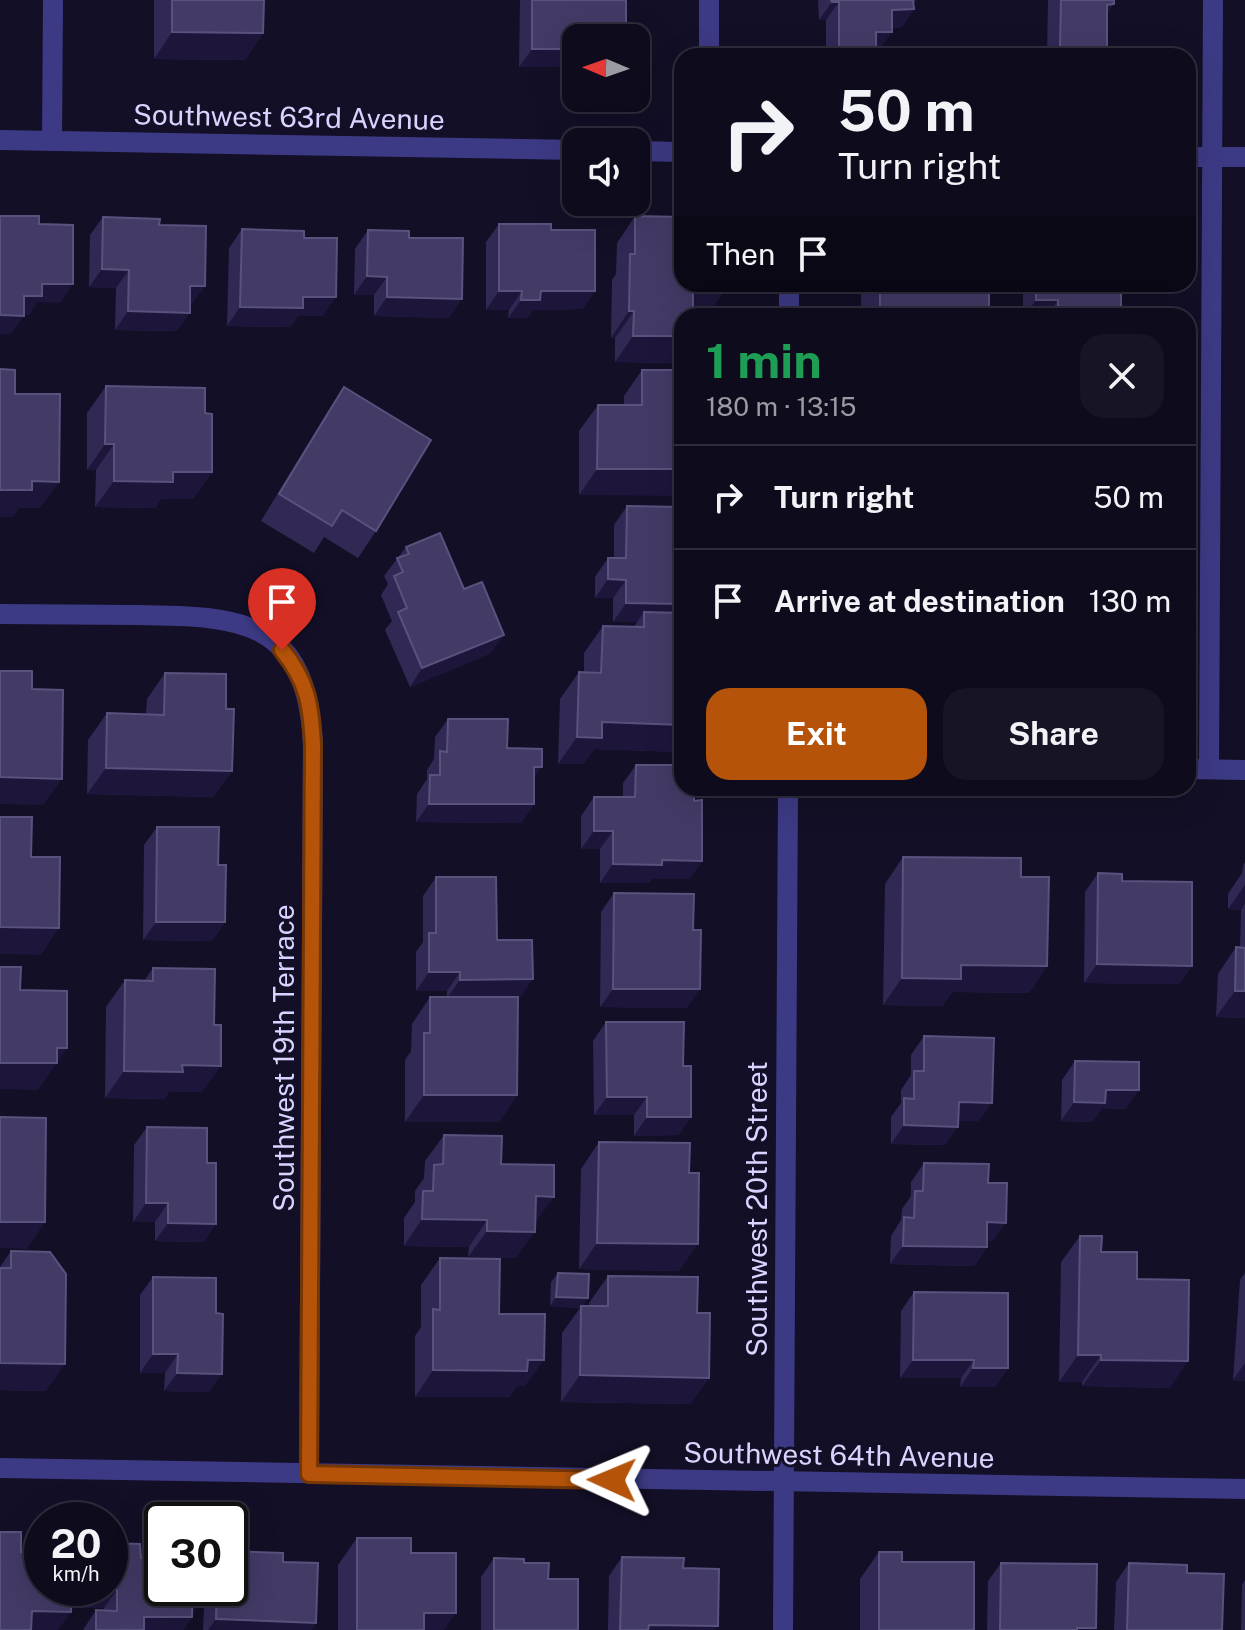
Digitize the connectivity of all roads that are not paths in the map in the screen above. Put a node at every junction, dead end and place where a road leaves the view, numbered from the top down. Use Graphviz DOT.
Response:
graph roads {
  1 [pos="53,0"];
  2 [pos="709,0"];
  3 [pos="1213,0"];
  4 [pos="709,48"];
  5 [pos="0,140"];
  6 [pos="52,141"];
  7 [pos="562,150"];
  8 [pos="650,151"];
  9 [pos="674,152"];
  10 [pos="1196,157"];
  11 [pos="1212,157"];
  12 [pos="1245,157"];
  13 [pos="0,614"];
  14 [pos="1198,769"];
  15 [pos="1245,770"];
  16 [pos="788,796"];
  17 [pos="0,1468"];
  18 [pos="309,1474"];
  19 [pos="783,1483"];
  20 [pos="1245,1489"];
  21 [pos="783,1630"];
  1 -- 6 [label="street"];
  2 -- 4 [label="street"];
  3 -- 11 [label="street"];
  5 -- 6 [label="street, Southwest 63rd Avenue"];
  6 -- 7 [label="street, Southwest 63rd Avenue"];
  8 -- 9 [label="street"];
  10 -- 11 [label="street"];
  11 -- 12 [label="street"];
  11 -- 14 [label="street"];
  13 -- 18 [label="street, Southwest 19th Terrace"];
  14 -- 15 [label="street"];
  16 -- 19 [label="street, Southwest 20th Street"];
  17 -- 18 [label="street, Southwest 64th Avenue"];
  18 -- 19 [label="street, Southwest 64th Avenue"];
  19 -- 20 [label="street, Southwest 64th Avenue"];
  19 -- 21 [label="street, Southwest 20th Street"];
}
